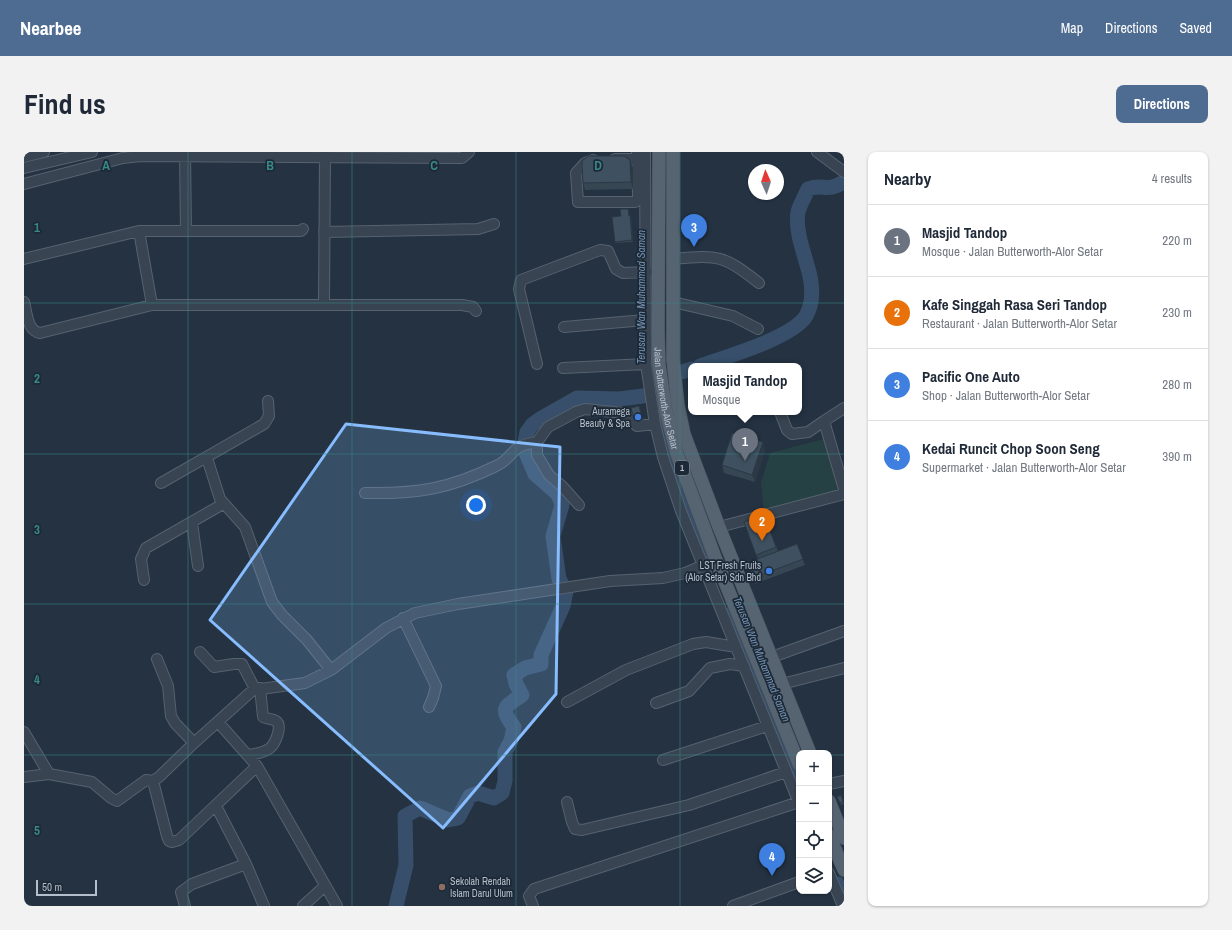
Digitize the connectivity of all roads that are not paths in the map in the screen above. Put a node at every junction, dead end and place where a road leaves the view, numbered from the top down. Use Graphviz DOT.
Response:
graph roads {
  1 [pos="44,152"];
  2 [pos="92,152"];
  3 [pos="469,152"];
  4 [pos="645,152"];
  5 [pos="659,152"];
  6 [pos="673,152"];
  7 [pos="817,152"];
  8 [pos="185,154"];
  9 [pos="325,154"];
  10 [pos="637,156"];
  11 [pos="24,157"];
  12 [pos="24,168"];
  13 [pos="843,170"];
  14 [pos="24,184"];
  15 [pos="642,188"];
  16 [pos="494,224"];
  17 [pos="303,229"];
  18 [pos="186,230"];
  19 [pos="139,231"];
  20 [pos="324,232"];
  21 [pos="24,259"];
  22 [pos="672,260"];
  23 [pos="646,272"];
  24 [pos="759,284"];
  25 [pos="24,302"];
  26 [pos="673,302"];
  27 [pos="324,304"];
  28 [pos="152,305"];
  29 [pos="476,311"];
  30 [pos="645,320"];
  31 [pos="564,326"];
  32 [pos="758,329"];
  33 [pos="537,364"];
  34 [pos="646,364"];
  35 [pos="563,368"];
  36 [pos="268,401"];
  37 [pos="844,408"];
  38 [pos="781,415"];
  39 [pos="824,421"];
  40 [pos="655,424"];
  41 [pos="536,443"];
  42 [pos="207,458"];
  43 [pos="161,483"];
  44 [pos="844,489"];
  45 [pos="365,493"];
  46 [pos="844,494"];
  47 [pos="223,504"];
  48 [pos="579,505"];
  49 [pos="192,522"];
  50 [pos="719,527"];
  51 [pos="716,560"];
  52 [pos="198,566"];
  53 [pos="703,566"];
  54 [pos="144,580"];
  55 [pos="403,618"];
  56 [pos="844,631"];
  57 [pos="736,647"];
  58 [pos="200,652"];
  59 [pos="772,657"];
  60 [pos="157,659"];
  61 [pos="744,666"];
  62 [pos="844,668"];
  63 [pos="331,670"];
  64 [pos="782,684"];
  65 [pos="257,688"];
  66 [pos="567,702"];
  67 [pos="656,703"];
  68 [pos="429,707"];
  69 [pos="218,722"];
  70 [pos="767,726"];
  71 [pos="24,732"];
  72 [pos="194,743"];
  73 [pos="809,750"];
  74 [pos="248,755"];
  75 [pos="796,757"];
  76 [pos="663,760"];
  77 [pos="257,766"];
  78 [pos="786,772"];
  79 [pos="49,774"];
  80 [pos="24,778"];
  81 [pos="844,780"];
  82 [pos="153,781"];
  83 [pos="795,781"];
  84 [pos="832,783"];
  85 [pos="567,802"];
  86 [pos="796,804"];
  87 [pos="216,806"];
  88 [pos="832,808"];
  89 [pos="844,838"];
  90 [pos="832,842"];
  91 [pos="246,864"];
  92 [pos="843,867"];
  93 [pos="832,869"];
  94 [pos="832,880"];
  95 [pos="796,883"];
  96 [pos="325,886"];
  97 [pos="184,906"];
  98 [pos="264,906"];
  99 [pos="303,906"];
  100 [pos="337,906"];
  101 [pos="533,906"];
  102 [pos="733,906"];
  103 [pos="843,906"];
  1 -- 11 [label="street"];
  2 -- 12 [label="street"];
  3 -- 9 [label="street"];
  4 -- 15 [label="street"];
  5 -- 51 [label="main road, Jalan Butterworth-Alor Setar / 1"];
  6 -- 22 [label="main road, Jalan Butterworth-Alor Setar / 1"];
  7 -- 13 [label="street"];
  8 -- 9 [label="street"];
  8 -- 14 [label="street"];
  8 -- 18 [label="street"];
  9 -- 20 [label="street"];
  10 -- 15 [label="street"];
  10 -- 15 [label="street"];
  15 -- 23 [label="street"];
  16 -- 20 [label="street"];
  17 -- 18 [label="street"];
  18 -- 19 [label="street"];
  19 -- 21 [label="street"];
  19 -- 28 [label="street"];
  20 -- 27 [label="street"];
  22 -- 24 [label="street"];
  22 -- 26 [label="main road, Jalan Butterworth-Alor Setar / 1"];
  23 -- 30 [label="street"];
  23 -- 33 [label="street"];
  25 -- 28 [label="street"];
  26 -- 32 [label="street"];
  26 -- 50 [label="main road, Jalan Butterworth-Alor Setar / 1"];
  27 -- 28 [label="street"];
  27 -- 29 [label="street"];
  30 -- 31 [label="street"];
  30 -- 34 [label="street"];
  34 -- 35 [label="street"];
  34 -- 40 [label="street"];
  36 -- 42 [label="street"];
  37 -- 39 [label="street"];
  38 -- 39 [label="street"];
  39 -- 44 [label="street"];
  40 -- 41 [label="street"];
  40 -- 53 [label="street"];
  41 -- 45 [label="street"];
  41 -- 48 [label="street"];
  42 -- 43 [label="street"];
  42 -- 47 [label="street"];
  46 -- 50 [label="street"];
  47 -- 49 [label="street"];
  47 -- 63 [label="street"];
  49 -- 52 [label="street"];
  49 -- 54 [label="street"];
  50 -- 59 [label="main road, Jalan Butterworth-Alor Setar / 1"];
  51 -- 53 [label="street"];
  51 -- 75 [label="main road, Jalan Butterworth-Alor Setar / 1"];
  53 -- 55 [label="street"];
  53 -- 57 [label="street"];
  55 -- 63 [label="street"];
  55 -- 68 [label="street"];
  56 -- 59 [label="street"];
  57 -- 61 [label="street"];
  57 -- 66 [label="street"];
  58 -- 65 [label="street"];
  59 -- 64 [label="main road, Jalan Butterworth-Alor Setar / 1"];
  60 -- 72 [label="street"];
  61 -- 67 [label="street"];
  61 -- 70 [label="street"];
  62 -- 64 [label="street"];
  63 -- 65 [label="street"];
  64 -- 73 [label="main road, Jalan Butterworth-Alor Setar / 1"];
  65 -- 69 [label="street"];
  65 -- 74 [label="street"];
  69 -- 72 [label="street"];
  69 -- 74 [label="street"];
  70 -- 76 [label="street"];
  70 -- 78 [label="street"];
  71 -- 79 [label="street"];
  72 -- 82 [label="street"];
  74 -- 77 [label="street"];
  77 -- 87 [label="street"];
  77 -- 96 [label="street"];
  78 -- 83 [label="street"];
  78 -- 85 [label="street"];
  79 -- 80 [label="street"];
  79 -- 82 [label="street"];
  81 -- 84 [label="street"];
  82 -- 87 [label="street"];
  86 -- 101 [label="street"];
  87 -- 91 [label="street"];
  88 -- 89 [label="main road"];
  90 -- 92 [label="main road"];
  91 -- 97 [label="street"];
  91 -- 98 [label="street"];
  92 -- 93 [label="street"];
  94 -- 103 [label="street"];
  95 -- 102 [label="street"];
  96 -- 99 [label="street"];
  96 -- 100 [label="street"];
}
